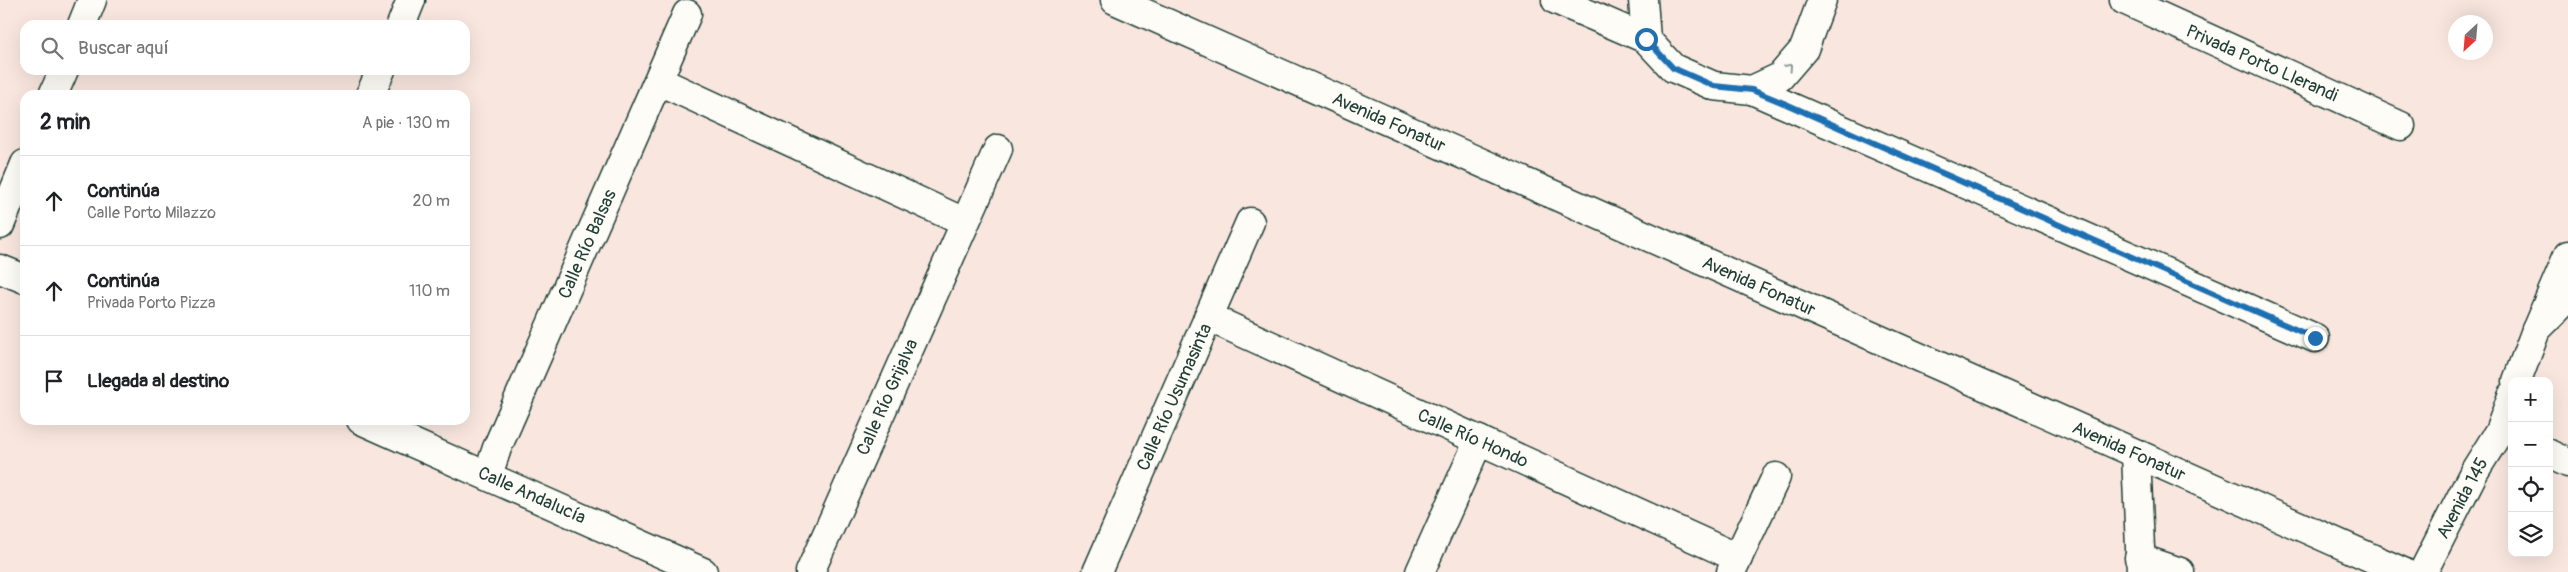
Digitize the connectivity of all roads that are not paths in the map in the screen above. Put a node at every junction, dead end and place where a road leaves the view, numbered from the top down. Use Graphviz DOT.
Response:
graph roads {
  1 [pos="92,0"];
  2 [pos="412,0"];
  3 [pos="1115,0"];
  4 [pos="1556,0"];
  5 [pos="1644,0"];
  6 [pos="1822,0"];
  7 [pos="2124,0"];
  8 [pos="687,14"];
  9 [pos="84,20"];
  10 [pos="402,20"];
  11 [pos="1646,39"];
  12 [pos="62,75"];
  13 [pos="379,75"];
  14 [pos="659,81"];
  15 [pos="55,90"];
  16 [pos="372,90"];
  17 [pos="1752,90"];
  18 [pos="2401,126"];
  19 [pos="998,149"];
  20 [pos="20,176"];
  21 [pos="964,222"];
  22 [pos="1250,222"];
  23 [pos="0,225"];
  24 [pos="2568,255"];
  25 [pos="0,269"];
  26 [pos="20,277"];
  27 [pos="2568,298"];
  28 [pos="1208,317"];
  29 [pos="2536,330"];
  30 [pos="2315,338"];
  31 [pos="2518,377"];
  32 [pos="2508,418"];
  33 [pos="372,425"];
  34 [pos="2505,435"];
  35 [pos="1479,440"];
  36 [pos="2136,454"];
  37 [pos="2553,456"];
  38 [pos="2568,463"];
  39 [pos="488,475"];
  40 [pos="1776,477"];
  41 [pos="1735,565"];
  42 [pos="2133,567"];
  43 [pos="703,572"];
  44 [pos="810,572"];
  45 [pos="1097,572"];
  46 [pos="1420,572"];
  47 [pos="2180,572"];
  48 [pos="2403,572"];
  49 [pos="2423,572"];
  1 -- 9 [label="street"];
  2 -- 10 [label="street"];
  3 -- 36 [label="street, Avenida Fonatur"];
  4 -- 11 [label="street"];
  5 -- 11 [label="street"];
  17 -- 6 [label="street, one-way"];
  7 -- 18 [label="street, Privada Porto Llerandi"];
  8 -- 14 [label="street, Calle Río Balsas"];
  11 -- 17 [label="street"];
  12 -- 15 [label="street"];
  13 -- 16 [label="street"];
  14 -- 21 [label="street"];
  14 -- 39 [label="street, Calle Río Balsas"];
  17 -- 30 [label="street"];
  19 -- 21 [label="street, Calle Río Grijalva"];
  20 -- 23 [label="street"];
  21 -- 44 [label="street, Calle Río Grijalva"];
  22 -- 28 [label="street, Calle Río Usumasinta"];
  24 -- 29 [label="street"];
  25 -- 26 [label="street"];
  27 -- 29 [label="street"];
  28 -- 35 [label="street, Calle Río Hondo"];
  28 -- 45 [label="street, Calle Río Usumasinta"];
  29 -- 31 [label="street"];
  32 -- 34 [label="street, Avenida 145"];
  33 -- 39 [label="street, Calle Andalucía"];
  34 -- 49 [label="street, Avenida 145"];
  35 -- 41 [label="street, Calle Río Hondo"];
  35 -- 46 [label="street"];
  36 -- 42 [label="street"];
  36 -- 48 [label="street, Avenida Fonatur"];
  37 -- 38 [label="street"];
  39 -- 43 [label="street, Calle Andalucía"];
  40 -- 41 [label="street, Calle Río Hondo"];
  42 -- 47 [label="street"];
}
